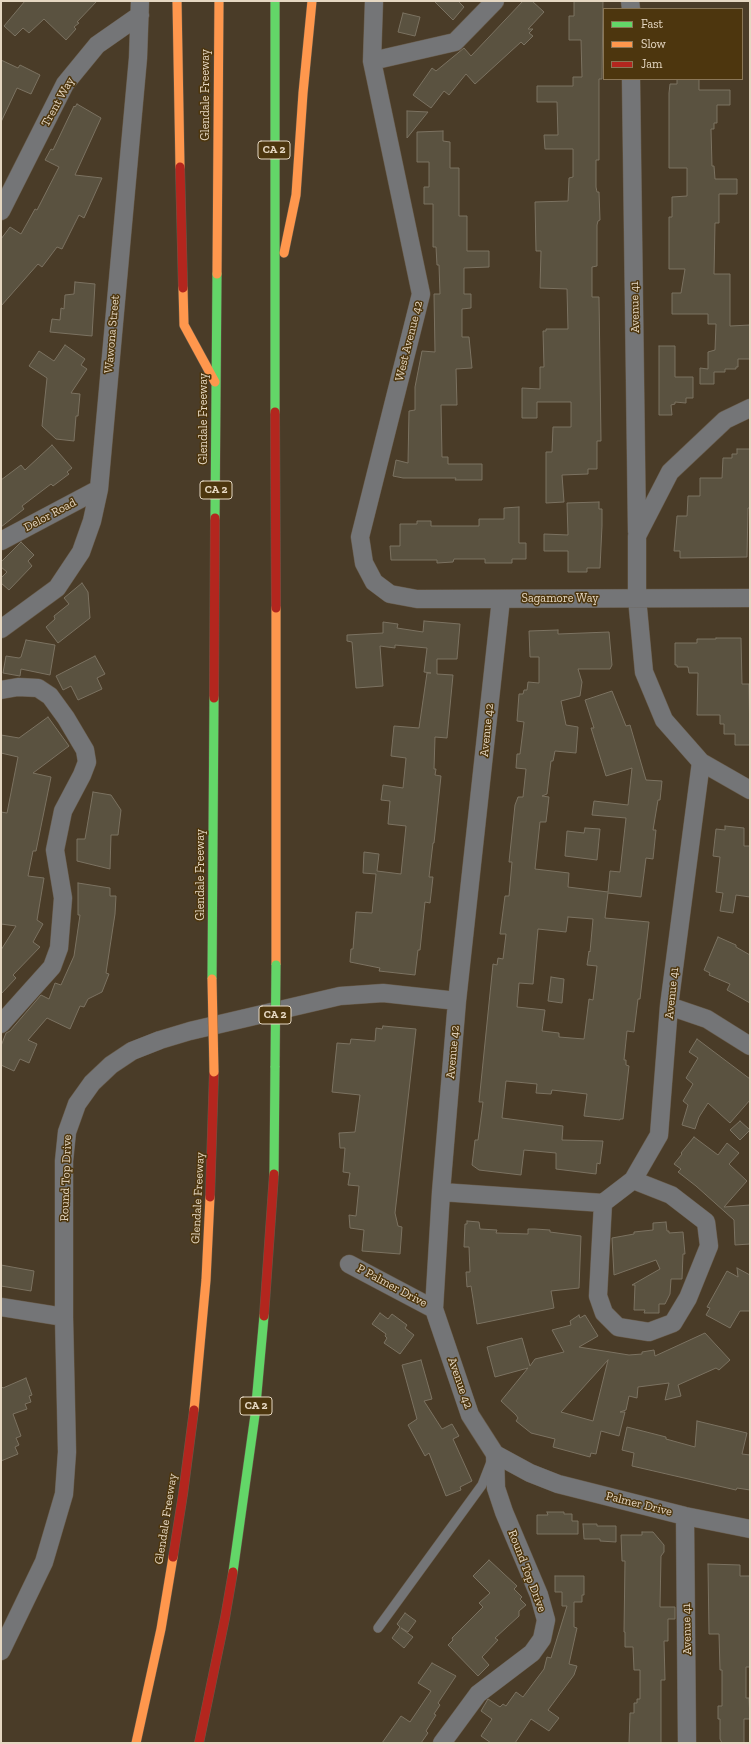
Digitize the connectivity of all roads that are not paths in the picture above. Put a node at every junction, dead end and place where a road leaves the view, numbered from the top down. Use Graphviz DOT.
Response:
graph roads {
  1 [pos="177,1"];
  2 [pos="219,1"];
  3 [pos="275,1"];
  4 [pos="312,1"];
  5 [pos="374,1"];
  6 [pos="495,1"];
  7 [pos="140,8"];
  8 [pos="372,61"];
  9 [pos="632,80"];
  10 [pos="1,211"];
  11 [pos="274,300"];
  12 [pos="216,383"];
  13 [pos="750,408"];
  14 [pos="99,489"];
  15 [pos="637,536"];
  16 [pos="1,541"];
  17 [pos="374,582"];
  18 [pos="637,598"];
  19 [pos="750,598"];
  20 [pos="501,599"];
  21 [pos="1,629"];
  22 [pos="1,690"];
  23 [pos="701,762"];
  24 [pos="750,790"];
  25 [pos="457,1001"];
  26 [pos="670,1006"];
  27 [pos="1,1024"];
  28 [pos="750,1046"];
  29 [pos="633,1180"];
  30 [pos="441,1192"];
  31 [pos="603,1204"];
  32 [pos="349,1264"];
  33 [pos="1,1307"];
  34 [pos="434,1309"];
  35 [pos="64,1317"];
  36 [pos="495,1454"];
  37 [pos="530,1473"];
  38 [pos="685,1516"];
  39 [pos="750,1529"];
  40 [pos="378,1628"];
  41 [pos="1,1651"];
  42 [pos="136,1743"];
  43 [pos="199,1743"];
  44 [pos="442,1743"];
  45 [pos="687,1743"];
  1 -- 12 [label="highway"];
  2 -- 12 [label="highway, Glendale Freeway / CA 2"];
  3 -- 11 [label="highway, CA 2"];
  4 -- 11 [label="highway"];
  5 -- 8 [label="street, West Avenue 42"];
  6 -- 8 [label="street"];
  7 -- 10 [label="street, Trent Way"];
  7 -- 14 [label="street, Wawona Street"];
  8 -- 17 [label="street, West Avenue 42"];
  9 -- 15 [label="street, Avenue 41"];
  11 -- 43 [label="highway, CA 2, bridge"];
  12 -- 42 [label="highway, Glendale Freeway / CA 2, bridge"];
  13 -- 15 [label="street"];
  14 -- 16 [label="street, Delor Road"];
  14 -- 21 [label="street, Wawona Street"];
  15 -- 18 [label="street, Avenue 41"];
  17 -- 20 [label="street, Sagamore Way"];
  18 -- 19 [label="street, Sagamore Way"];
  18 -- 20 [label="street, Sagamore Way"];
  18 -- 23 [label="street, Avenue 41"];
  20 -- 25 [label="street, Avenue 42"];
  22 -- 27 [label="street"];
  23 -- 24 [label="street, Avenue 41"];
  23 -- 26 [label="street, Avenue 41"];
  25 -- 30 [label="street, Avenue 42"];
  25 -- 35 [label="street, Round Top Drive"];
  26 -- 28 [label="street"];
  26 -- 29 [label="street, Avenue 41"];
  29 -- 31 [label="street, Avenue 41"];
  29 -- 31 [label="street"];
  30 -- 31 [label="street"];
  30 -- 34 [label="street, Avenue 42"];
  32 -- 34 [label="street, P Palmer Drive"];
  33 -- 35 [label="street"];
  34 -- 36 [label="street, Avenue 42"];
  35 -- 41 [label="street, Round Top Drive"];
  36 -- 37 [label="street, Avenue 42"];
  36 -- 40 [label="lane"];
  36 -- 44 [label="street, Round Top Drive"];
  37 -- 38 [label="street, Palmer Drive"];
  38 -- 39 [label="street, Palmer Drive"];
  38 -- 45 [label="street, Avenue 41"];
}
